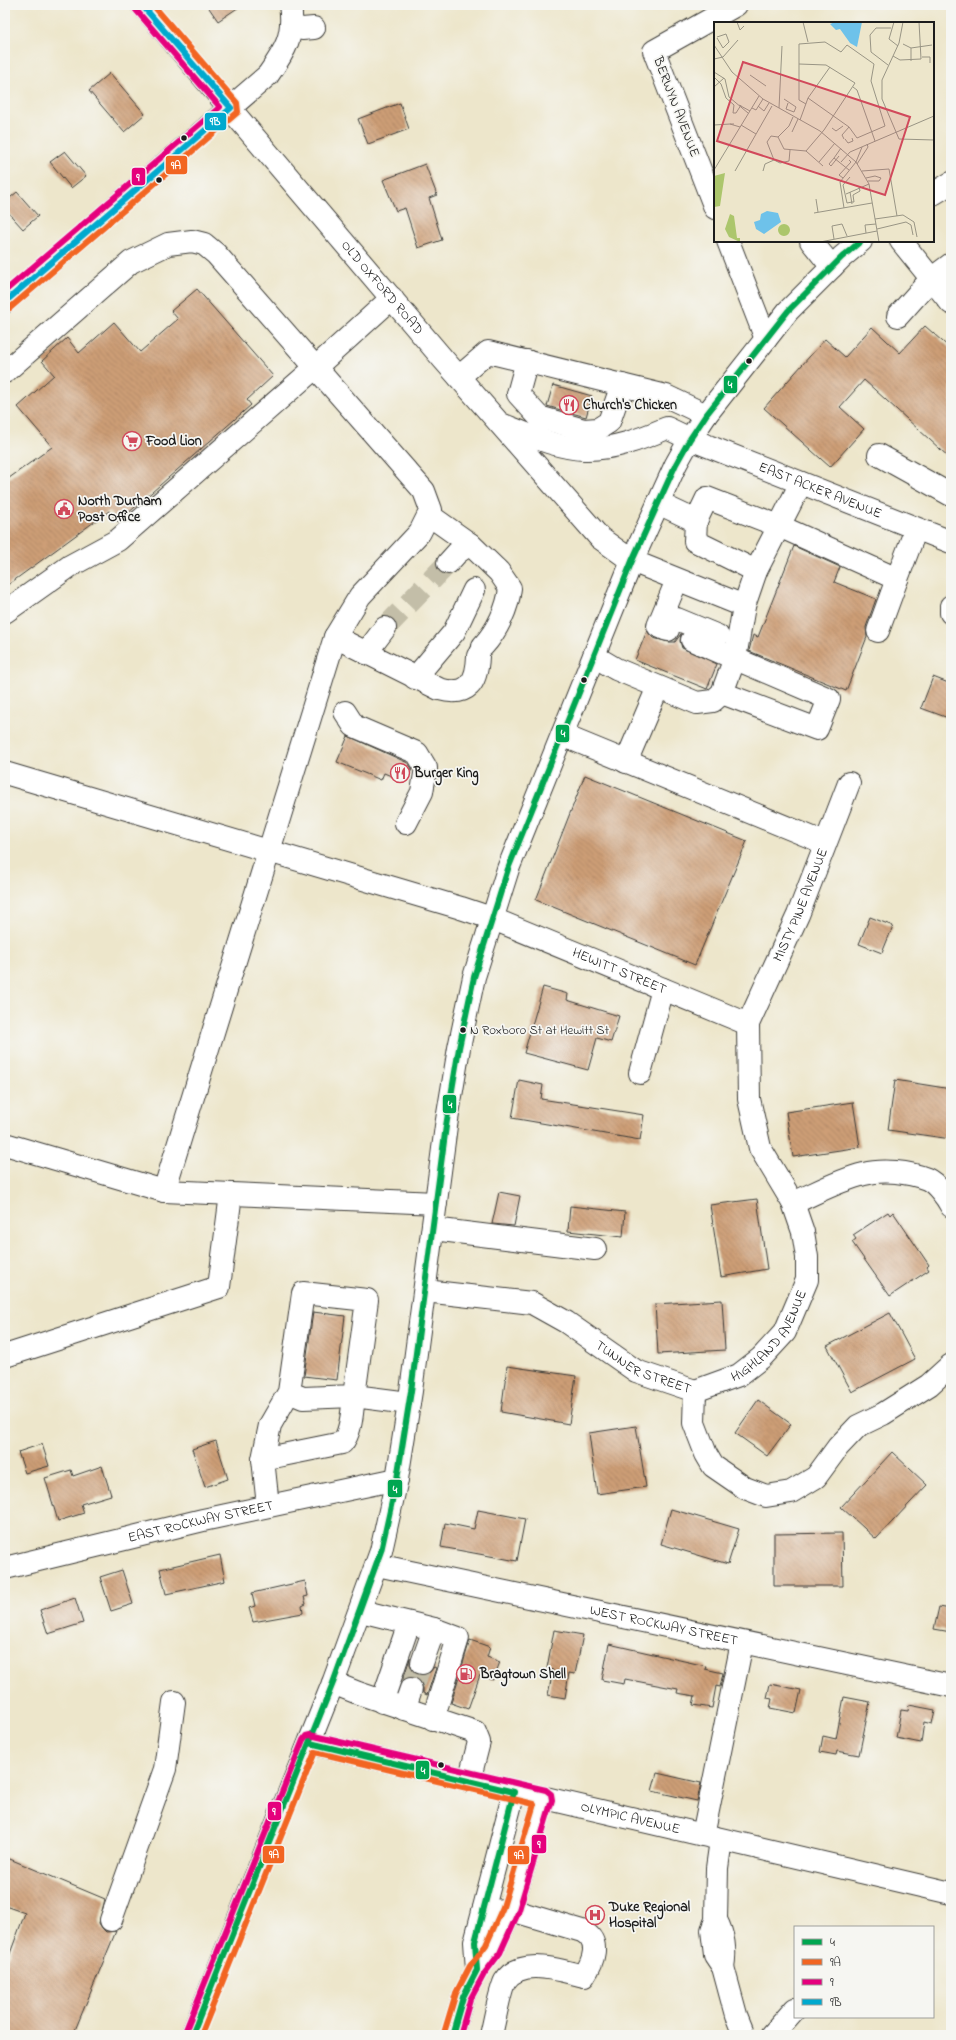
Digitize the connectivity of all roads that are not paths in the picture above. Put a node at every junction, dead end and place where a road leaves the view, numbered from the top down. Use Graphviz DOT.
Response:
graph roads {
  1 [pos="142,5"];
  2 [pos="290,5"];
  3 [pos="736,5"];
  4 [pos="291,26"];
  5 [pos="314,28"];
  6 [pos="231,108"];
  7 [pos="951,183"];
  8 [pos="934,193"];
  9 [pos="714,205"];
  10 [pos="728,242"];
  11 [pos="812,242"];
  12 [pos="861,242"];
  13 [pos="902,242"];
  14 [pos="951,264"];
  15 [pos="832,267"];
  16 [pos="932,279"];
  17 [pos="392,298"];
  18 [pos="5,302"];
  19 [pos="951,303"];
  20 [pos="898,316"];
  21 [pos="766,339"];
  22 [pos="527,361"];
  23 [pos="316,367"];
  24 [pos="5,372"];
  25 [pos="460,377"];
  26 [pos="622,385"];
  27 [pos="706,415"];
  28 [pos="501,424"];
  29 [pos="690,439"];
  30 [pos="879,455"];
  31 [pos="801,483"];
  32 [pos="951,495"];
  33 [pos="658,503"];
  34 [pos="429,515"];
  35 [pos="696,521"];
  36 [pos="779,526"];
  37 [pos="916,529"];
  38 [pos="951,542"];
  39 [pos="470,544"];
  40 [pos="632,561"];
  41 [pos="448,563"];
  42 [pos="756,571"];
  43 [pos="897,579"];
  44 [pos="677,580"];
  45 [pos="474,590"];
  46 [pos="744,606"];
  47 [pos="951,606"];
  48 [pos="5,612"];
  49 [pos="951,613"];
  50 [pos="385,628"];
  51 [pos="878,631"];
  52 [pos="335,637"];
  53 [pos="366,653"];
  54 [pos="594,656"];
  55 [pos="731,656"];
  56 [pos="415,678"];
  57 [pos="658,687"];
  58 [pos="722,693"];
  59 [pos="345,712"];
  60 [pos="562,736"];
  61 [pos="626,762"];
  62 [pos="5,773"];
  63 [pos="849,783"];
  64 [pos="406,823"];
  65 [pos="826,843"];
  66 [pos="269,852"];
  67 [pos="491,918"];
  68 [pos="663,989"];
  69 [pos="748,1024"];
  70 [pos="640,1073"];
  71 [pos="5,1144"];
  72 [pos="164,1191"];
  73 [pos="230,1194"];
  74 [pos="436,1203"];
  75 [pos="793,1203"];
  76 [pos="951,1206"];
  77 [pos="433,1229"];
  78 [pos="595,1249"];
  79 [pos="425,1291"];
  80 [pos="5,1356"];
  81 [pos="951,1365"];
  82 [pos="695,1391"];
  83 [pos="289,1392"];
  84 [pos="354,1396"];
  85 [pos="409,1403"];
  86 [pos="263,1460"];
  87 [pos="397,1479"];
  88 [pos="268,1506"];
  89 [pos="377,1565"];
  90 [pos="5,1568"];
  91 [pos="361,1611"];
  92 [pos="408,1623"];
  93 [pos="434,1629"];
  94 [pos="742,1643"];
  95 [pos="422,1662"];
  96 [pos="334,1683"];
  97 [pos="951,1686"];
  98 [pos="411,1689"];
  99 [pos="174,1702"];
  100 [pos="382,1702"];
  101 [pos="404,1709"];
  102 [pos="433,1719"];
  103 [pos="310,1743"];
  104 [pos="469,1781"];
  105 [pos="514,1792"];
  106 [pos="544,1798"];
  107 [pos="712,1838"];
  108 [pos="951,1893"];
  109 [pos="511,1910"];
  110 [pos="483,1912"];
  111 [pos="111,1920"];
  112 [pos="477,1970"];
  113 [pos="794,2010"];
  114 [pos="192,2035"];
  115 [pos="452,2035"];
  116 [pos="491,2035"];
  117 [pos="744,2035"];
  118 [pos="772,2035"];
  1 -- 6 [label="street, OLD OXFORD ROAD"];
  2 -- 4 [label="street"];
  3 -- 9 [label="street, BERWYN AVENUE"];
  4 -- 5 [label="street"];
  4 -- 6 [label="street"];
  6 -- 17 [label="street, OLD OXFORD ROAD"];
  6 -- 18 [label="street"];
  7 -- 8 [label="street"];
  10 -- 21 [label="street"];
  11 -- 15 [label="street"];
  12 -- 15 [label="street"];
  13 -- 16 [label="street"];
  14 -- 16 [label="street"];
  15 -- 21 [label="street"];
  16 -- 19 [label="street"];
  16 -- 20 [label="street"];
  17 -- 23 [label="street"];
  17 -- 25 [label="street, OLD OXFORD ROAD"];
  21 -- 27 [label="street"];
  22 -- 25 [label="street"];
  22 -- 26 [label="street"];
  22 -- 26 [label="street"];
  23 -- 24 [label="street"];
  23 -- 34 [label="street"];
  23 -- 48 [label="street"];
  25 -- 28 [label="street, OLD OXFORD ROAD"];
  26 -- 27 [label="street"];
  27 -- 29 [label="street"];
  28 -- 29 [label="street, EAST ACKER AVENUE"];
  28 -- 40 [label="street, OLD OXFORD ROAD"];
  29 -- 31 [label="street, EAST ACKER AVENUE"];
  29 -- 33 [label="street"];
  30 -- 32 [label="street"];
  31 -- 36 [label="street"];
  31 -- 37 [label="street, EAST ACKER AVENUE"];
  33 -- 35 [label="street"];
  33 -- 40 [label="street"];
  34 -- 39 [label="street"];
  34 -- 52 [label="street"];
  35 -- 36 [label="street"];
  35 -- 42 [label="street"];
  36 -- 42 [label="street"];
  36 -- 43 [label="street"];
  37 -- 38 [label="street, EAST ACKER AVENUE"];
  37 -- 43 [label="street"];
  39 -- 41 [label="street"];
  39 -- 56 [label="street"];
  40 -- 44 [label="street, OLD OXFORD ROAD"];
  40 -- 54 [label="street"];
  42 -- 46 [label="street"];
  43 -- 51 [label="street"];
  44 -- 46 [label="street, OLD OXFORD ROAD"];
  44 -- 55 [label="street"];
  45 -- 56 [label="street"];
  46 -- 55 [label="street"];
  47 -- 49 [label="street"];
  50 -- 53 [label="street"];
  52 -- 53 [label="street"];
  52 -- 66 [label="street"];
  53 -- 56 [label="street"];
  54 -- 57 [label="street"];
  54 -- 60 [label="street"];
  55 -- 58 [label="street"];
  55 -- 58 [label="street"];
  57 -- 58 [label="street"];
  57 -- 61 [label="street"];
  59 -- 64 [label="street"];
  60 -- 61 [label="street"];
  60 -- 67 [label="street"];
  61 -- 65 [label="street"];
  62 -- 66 [label="street, HEWITT STREET"];
  63 -- 65 [label="street, MISTY PINE AVENUE"];
  65 -- 69 [label="street, MISTY PINE AVENUE"];
  66 -- 67 [label="street, HEWITT STREET"];
  66 -- 72 [label="street"];
  67 -- 68 [label="street, HEWITT STREET"];
  67 -- 74 [label="street"];
  68 -- 69 [label="street, HEWITT STREET"];
  68 -- 70 [label="street"];
  69 -- 75 [label="street, HIGHLAND AVENUE"];
  71 -- 72 [label="street"];
  72 -- 73 [label="street"];
  73 -- 74 [label="street"];
  73 -- 80 [label="street"];
  74 -- 77 [label="street"];
  75 -- 76 [label="street"];
  75 -- 82 [label="street, HIGHLAND AVENUE"];
  77 -- 78 [label="street"];
  77 -- 79 [label="street"];
  79 -- 82 [label="street, TUNNER STREET"];
  79 -- 85 [label="street"];
  81 -- 82 [label="street, TUNNER STREET"];
  83 -- 84 [label="street"];
  83 -- 84 [label="street"];
  83 -- 86 [label="street"];
  84 -- 85 [label="street"];
  84 -- 86 [label="street"];
  85 -- 87 [label="street"];
  86 -- 88 [label="street"];
  87 -- 88 [label="street, EAST ROCKWAY STREET"];
  87 -- 89 [label="street"];
  88 -- 90 [label="street, EAST ROCKWAY STREET"];
  89 -- 91 [label="street"];
  89 -- 94 [label="street, WEST ROCKWAY STREET"];
  91 -- 92 [label="street"];
  91 -- 96 [label="street"];
  92 -- 93 [label="street"];
  92 -- 100 [label="street"];
  93 -- 95 [label="street"];
  93 -- 102 [label="street"];
  94 -- 97 [label="street, WEST ROCKWAY STREET"];
  94 -- 107 [label="street"];
  96 -- 100 [label="street"];
  96 -- 103 [label="street"];
  98 -- 101 [label="street"];
  99 -- 111 [label="street"];
  100 -- 101 [label="street"];
  101 -- 102 [label="street"];
  102 -- 104 [label="street"];
  103 -- 104 [label="street, OLYMPIC AVENUE"];
  103 -- 114 [label="street"];
  104 -- 105 [label="street, OLYMPIC AVENUE"];
  105 -- 106 [label="street, OLYMPIC AVENUE"];
  105 -- 110 [label="street"];
  106 -- 107 [label="street, OLYMPIC AVENUE"];
  106 -- 109 [label="street"];
  107 -- 108 [label="street, OLYMPIC AVENUE"];
  107 -- 117 [label="street"];
  109 -- 110 [label="street"];
  109 -- 112 [label="street"];
  109 -- 116 [label="street"];
  110 -- 112 [label="street"];
  112 -- 115 [label="street"];
  113 -- 118 [label="street"];
}
